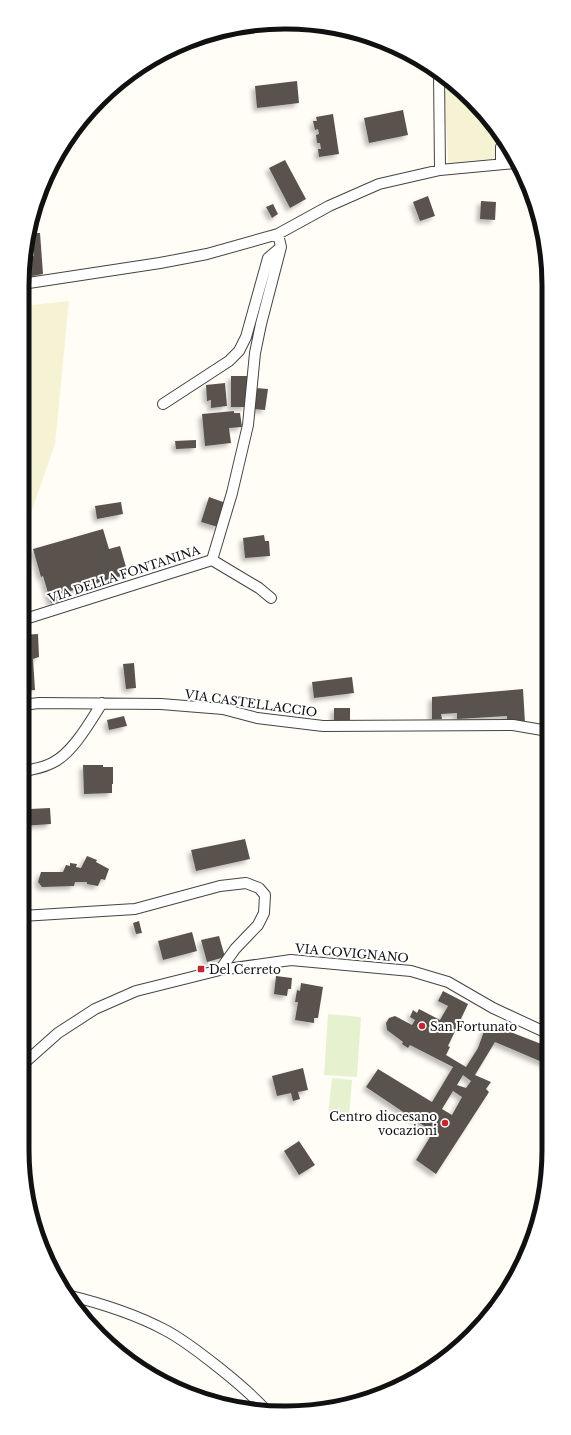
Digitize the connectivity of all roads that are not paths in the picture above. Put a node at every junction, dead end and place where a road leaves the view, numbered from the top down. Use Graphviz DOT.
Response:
graph roads {
  1 [pos="439,80"];
  2 [pos="501,147"];
  3 [pos="511,163"];
  4 [pos="501,164"];
  5 [pos="440,170"];
  6 [pos="278,234"];
  7 [pos="281,247"];
  8 [pos="29,283"];
  9 [pos="163,404"];
  10 [pos="212,560"];
  11 [pos="271,598"];
  12 [pos="29,618"];
  13 [pos="102,703"];
  14 [pos="29,704"];
  15 [pos="542,730"];
  16 [pos="29,770"];
  17 [pos="29,916"];
  18 [pos="220,970"];
  19 [pos="542,1031"];
  20 [pos="29,1059"];
  21 [pos="76,1298"];
  22 [pos="260,1404"];
  1 -- 5 [label="street"];
  2 -- 4 [label="street"];
  3 -- 4 [label="street"];
  4 -- 5 [label="street"];
  5 -- 6 [label="street"];
  6 -- 7 [label="street, VIA DELLA FONTANINA"];
  6 -- 8 [label="street"];
  7 -- 9 [label="street"];
  7 -- 10 [label="street, VIA DELLA FONTANINA"];
  10 -- 11 [label="street, VIA DELLA FONTANINA"];
  10 -- 12 [label="street, VIA DELLA FONTANINA"];
  13 -- 14 [label="street, VIA CASTELLACCIO"];
  13 -- 15 [label="street, VIA CASTELLACCIO"];
  13 -- 16 [label="street"];
  17 -- 18 [label="street"];
  18 -- 19 [label="street, VIA COVIGNANO"];
  18 -- 20 [label="street, VIA COVIGNANO"];
  21 -- 22 [label="street"];
}
